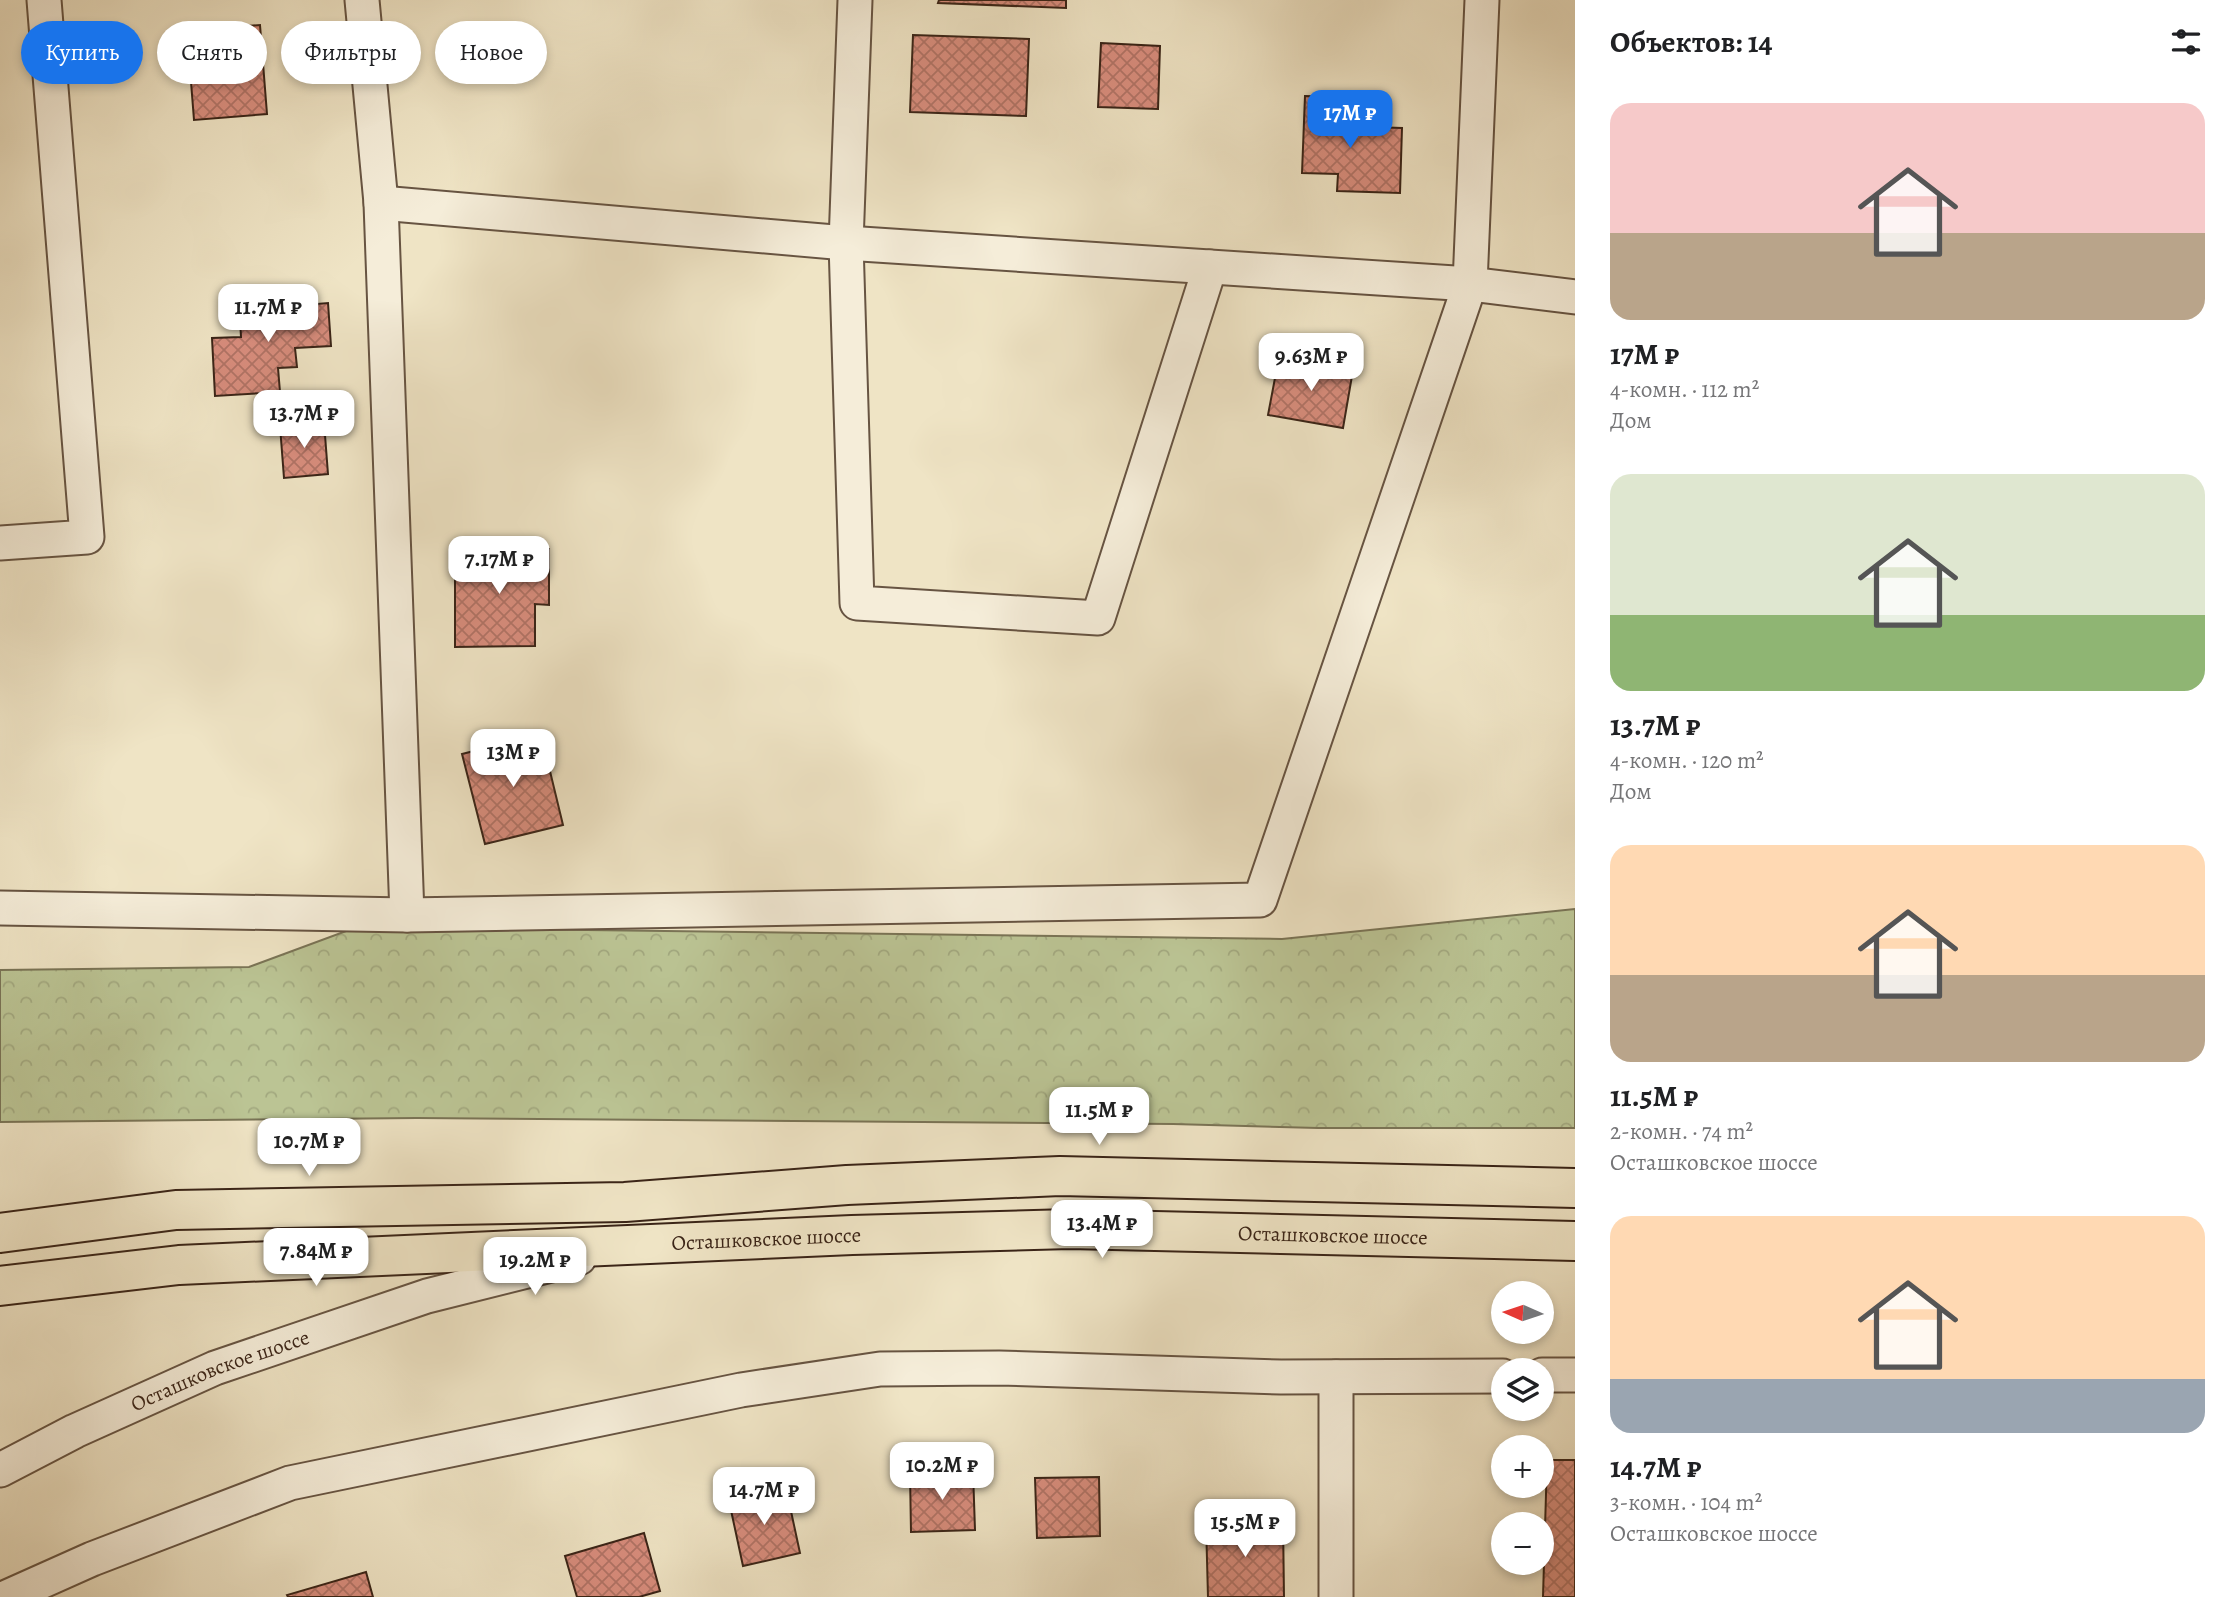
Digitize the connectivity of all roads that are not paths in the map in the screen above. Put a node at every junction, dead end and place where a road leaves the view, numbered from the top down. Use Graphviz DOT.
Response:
graph roads {
  1 [pos="44,0"];
  2 [pos="362,0"];
  3 [pos="855,0"];
  4 [pos="1482,0"];
  5 [pos="381,203"];
  6 [pos="846,243"];
  7 [pos="1210,267"];
  8 [pos="1470,284"];
  9 [pos="1575,297"];
  10 [pos="0,543"];
  11 [pos="0,908"];
  12 [pos="407,915"];
  13 [pos="1575,1188"];
  14 [pos="0,1233"];
  15 [pos="1575,1241"];
  16 [pos="628,1245"];
  17 [pos="0,1286"];
  18 [pos="1554,1375"];
  19 [pos="1575,1375"];
  20 [pos="1491,1376"];
  21 [pos="1336,1377"];
  22 [pos="0,1470"];
  23 [pos="7,1597"];
  24 [pos="1336,1597"];
  1 -- 10 [label="street"];
  2 -- 5 [label="street"];
  3 -- 6 [label="street"];
  4 -- 8 [label="street"];
  5 -- 6 [label="street"];
  5 -- 12 [label="street"];
  6 -- 7 [label="street"];
  6 -- 7 [label="street"];
  7 -- 8 [label="street"];
  8 -- 9 [label="street"];
  8 -- 12 [label="street"];
  11 -- 12 [label="street"];
  13 -- 14 [label="main road, Осташковское шоссе"];
  15 -- 16 [label="main road, Осташковское шоссе"];
  16 -- 17 [label="main road"];
  16 -- 22 [label="street, Осташковское шоссе"];
  18 -- 19 [label="street"];
  20 -- 21 [label="street"];
  21 -- 23 [label="street"];
  21 -- 24 [label="street"];
}
